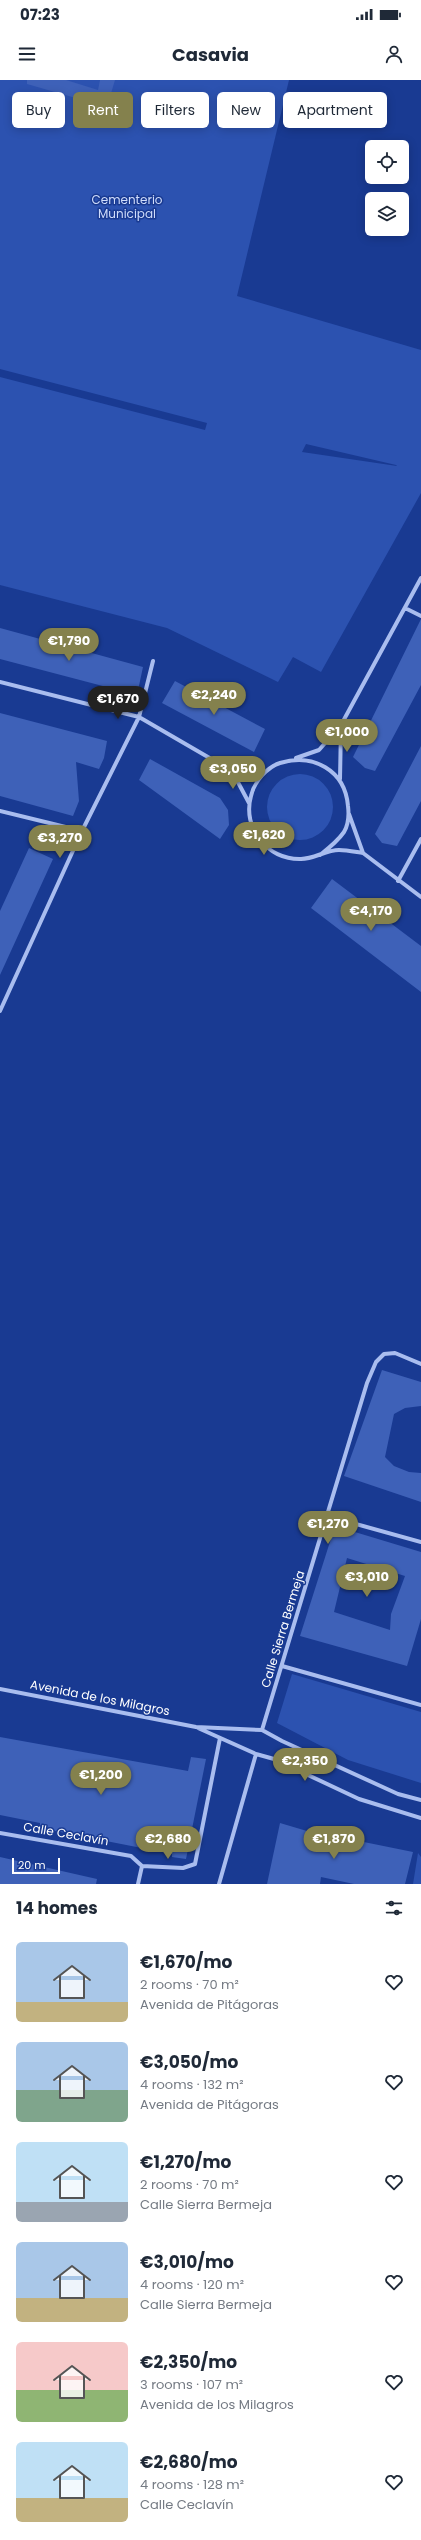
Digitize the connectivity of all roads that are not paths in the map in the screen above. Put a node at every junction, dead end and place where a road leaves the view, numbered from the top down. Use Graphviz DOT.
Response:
graph roads {
  1 [pos="421,578"];
  2 [pos="405,608"];
  3 [pos="421,616"];
  4 [pos="153,661"];
  5 [pos="0,682"];
  6 [pos="139,717"];
  7 [pos="341,725"];
  8 [pos="293,759"];
  9 [pos="232,770"];
  10 [pos="265,772"];
  11 [pos="340,779"];
  12 [pos="249,803"];
  13 [pos="0,811"];
  14 [pos="349,814"];
  15 [pos="82,831"];
  16 [pos="421,838"];
  17 [pos="364,853"];
  18 [pos="320,855"];
  19 [pos="398,881"];
  20 [pos="421,897"];
  21 [pos="0,1011"];
  22 [pos="421,1364"];
  23 [pos="327,1516"];
  24 [pos="421,1542"];
  25 [pos="282,1666"];
  26 [pos="0,1688"];
  27 [pos="421,1705"];
  28 [pos="196,1727"];
  29 [pos="262,1730"];
  30 [pos="220,1738"];
  31 [pos="256,1754"];
  32 [pos="421,1800"];
  33 [pos="421,1818"];
  34 [pos="0,1833"];
  35 [pos="142,1866"];
  36 [pos="138,1884"];
  37 [pos="219,1884"];
  1 -- 2 [label="street"];
  2 -- 3 [label="street"];
  2 -- 7 [label="street"];
  4 -- 6 [label="street"];
  5 -- 6 [label="street"];
  6 -- 9 [label="street"];
  6 -- 15 [label="street"];
  7 -- 8 [label="street"];
  7 -- 11 [label="street"];
  8 -- 10 [label="street"];
  8 -- 11 [label="street"];
  9 -- 10 [label="street"];
  9 -- 12 [label="street"];
  10 -- 12 [label="street"];
  11 -- 14 [label="street"];
  12 -- 18 [label="street"];
  13 -- 15 [label="street"];
  14 -- 17 [label="street"];
  14 -- 18 [label="street"];
  15 -- 21 [label="street"];
  16 -- 19 [label="street"];
  17 -- 18 [label="street"];
  17 -- 19 [label="street"];
  19 -- 20 [label="street"];
  22 -- 23 [label="street, Calle Sierra Bermeja"];
  23 -- 24 [label="street"];
  23 -- 25 [label="street, Calle Sierra Bermeja"];
  25 -- 27 [label="street"];
  25 -- 29 [label="street, Calle Sierra Bermeja"];
  26 -- 28 [label="street, Avenida de los Milagros"];
  28 -- 29 [label="street, Avenida de los Milagros"];
  28 -- 30 [label="street, Avenida de los Milagros"];
  29 -- 32 [label="street, Avenida de los Milagros"];
  30 -- 31 [label="street, Avenida de los Milagros"];
  30 -- 35 [label="street"];
  31 -- 33 [label="street, Avenida de los Milagros"];
  31 -- 37 [label="street"];
  34 -- 35 [label="street, Calle Ceclavín"];
  35 -- 36 [label="street"];
}
